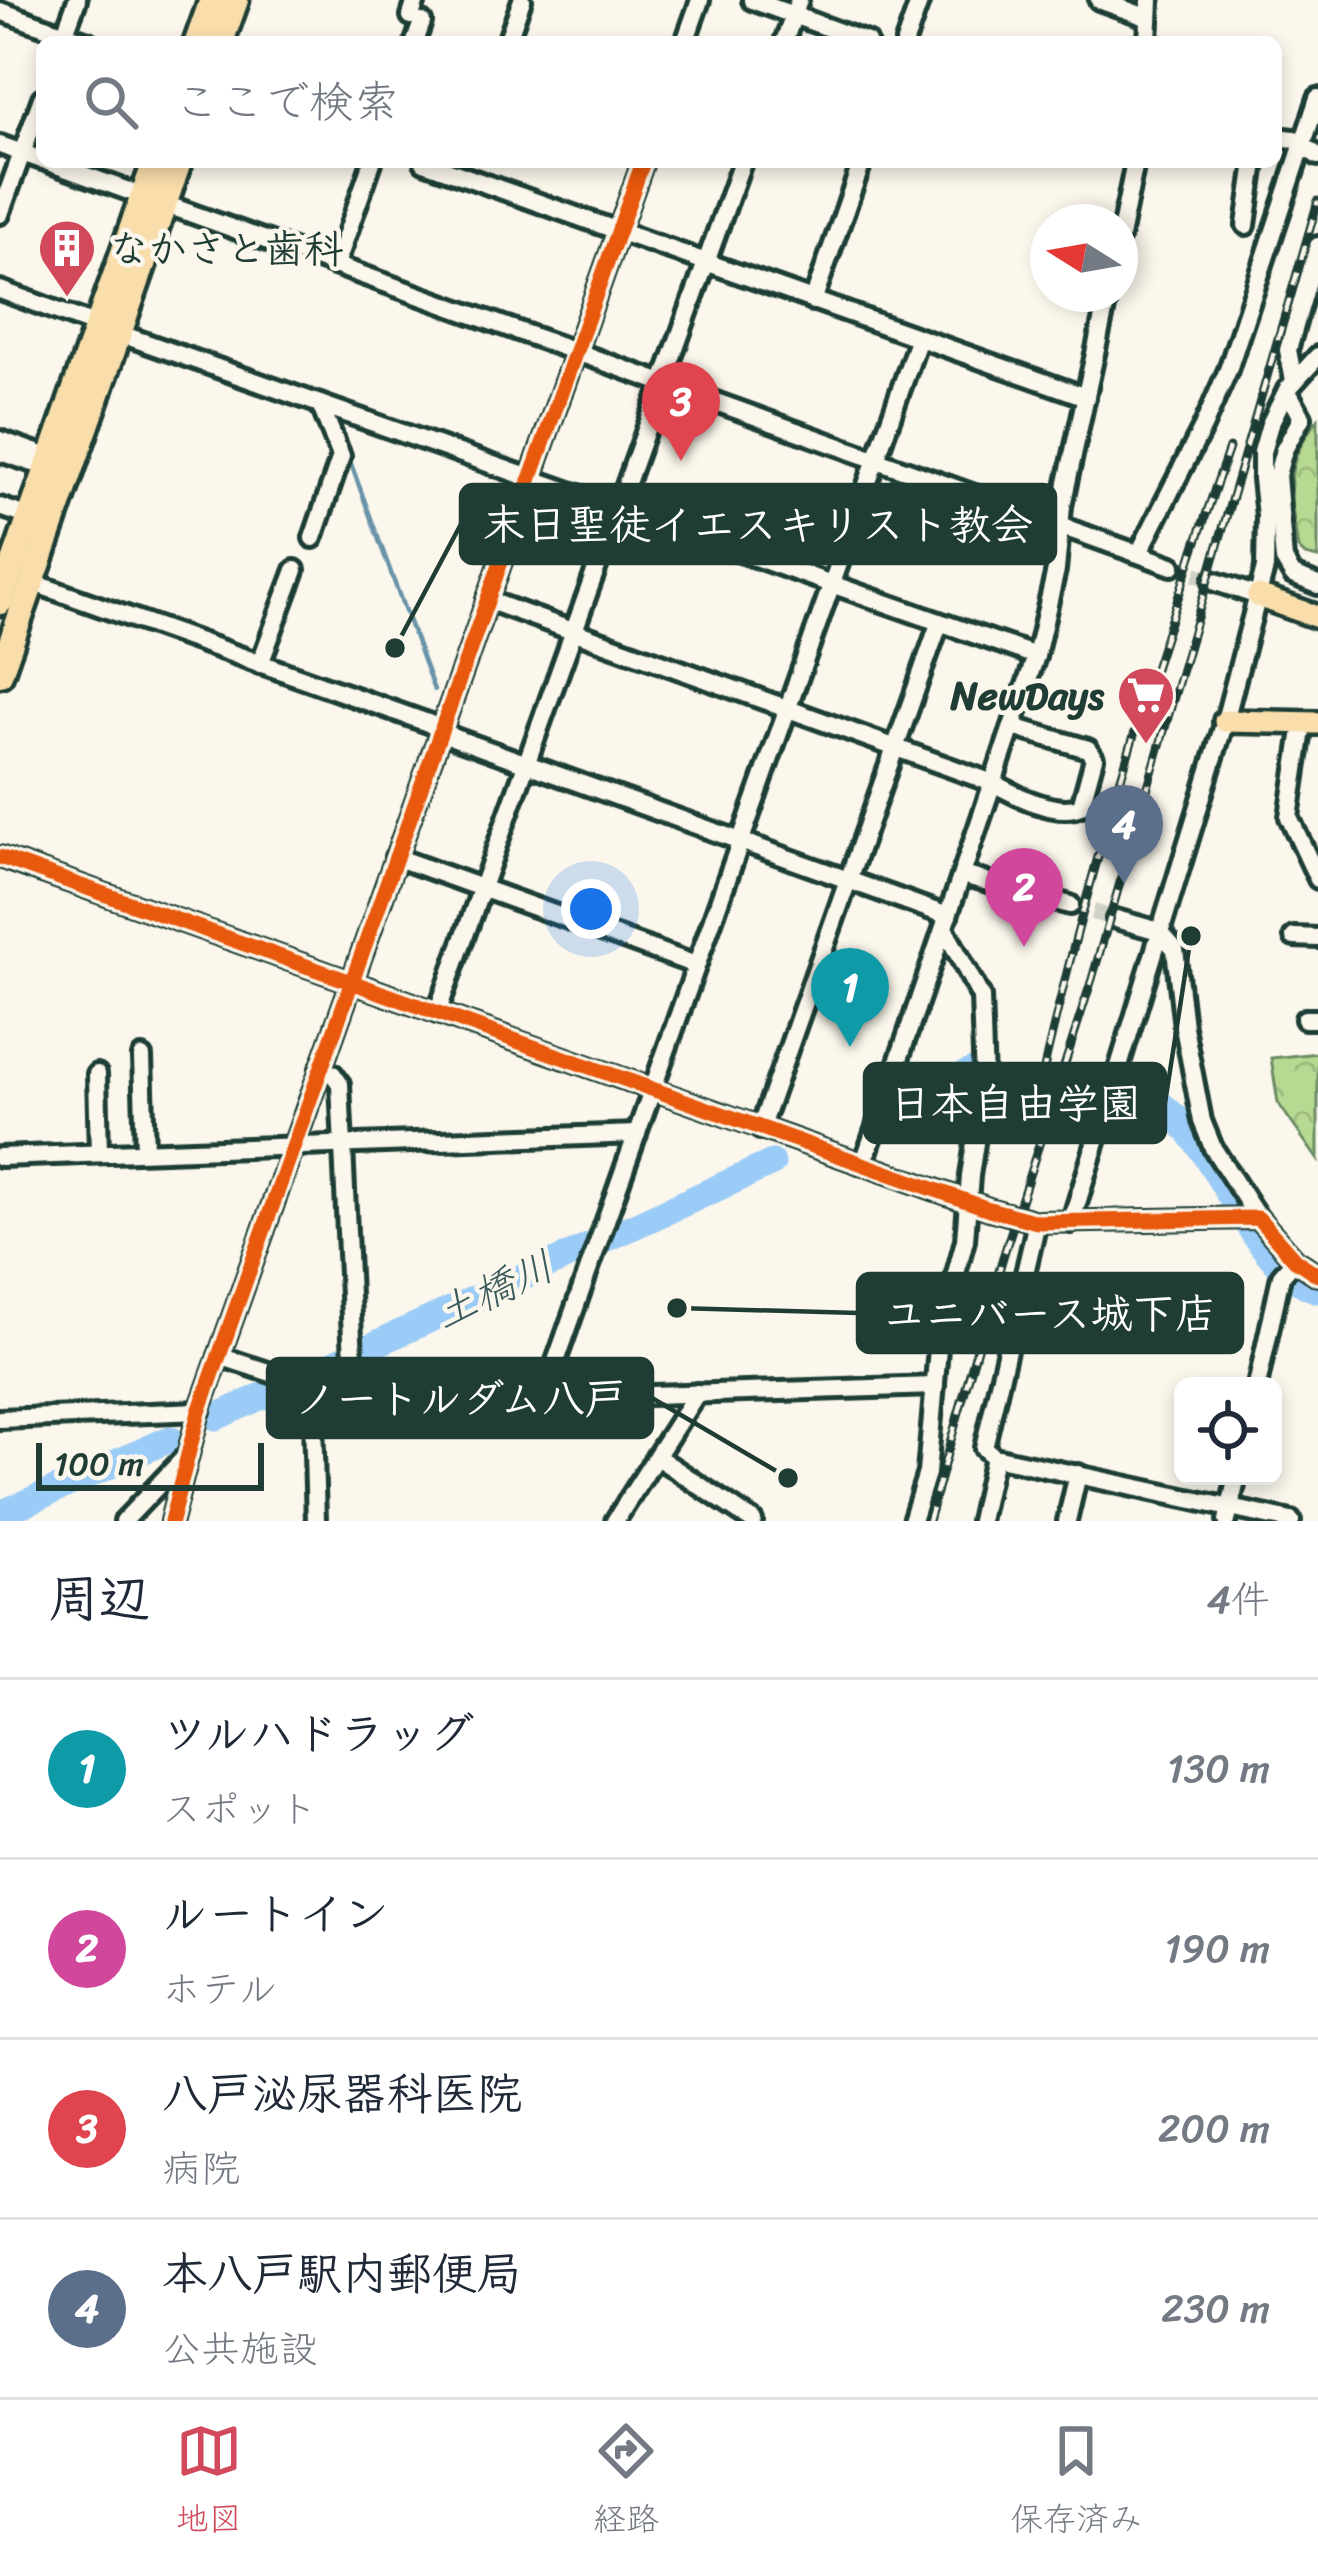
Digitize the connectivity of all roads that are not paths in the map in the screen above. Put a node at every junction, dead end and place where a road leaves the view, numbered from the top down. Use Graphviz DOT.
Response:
graph roads {
  1 [pos="77,0"];
  2 [pos="212,0"];
  3 [pos="236,0"];
  4 [pos="522,0"];
  5 [pos="700,0"];
  6 [pos="752,0"];
  7 [pos="920,0"];
  8 [pos="1099,0"];
  9 [pos="796,7"];
  10 [pos="1149,9"];
  11 [pos="0,11"];
  12 [pos="58,36"];
  13 [pos="64,36"];
  14 [pos="199,36"];
  15 [pos="223,36"];
  16 [pos="509,36"];
  17 [pos="687,36"];
  18 [pos="786,36"];
  19 [pos="855,36"];
  20 [pos="907,36"];
  21 [pos="1318,98"];
  22 [pos="36,115"];
  23 [pos="1282,137"];
  24 [pos="0,145"];
  25 [pos="23,153"];
  26 [pos="1311,153"];
  27 [pos="36,158"];
  28 [pos="64,168"];
  29 [pos="155,168"];
  30 [pos="175,168"];
  31 [pos="370,168"];
  32 [pos="463,168"];
  33 [pos="641,168"];
  34 [pos="740,168"];
  35 [pos="860,168"];
  36 [pos="1135,168"];
  37 [pos="1254,168"];
  38 [pos="154,201"];
  39 [pos="1127,204"];
  40 [pos="0,214"];
  41 [pos="1246,225"];
  42 [pos="619,231"];
  43 [pos="1318,246"];
  44 [pos="707,263"];
  45 [pos="336,265"];
  46 [pos="0,290"];
  47 [pos="813,301"];
  48 [pos="1104,312"];
  49 [pos="108,329"];
  50 [pos="919,338"];
  51 [pos="576,352"];
  52 [pos="1318,356"];
  53 [pos="664,382"];
  54 [pos="1290,386"];
  55 [pos="1086,397"];
  56 [pos="320,404"];
  57 [pos="0,440"];
  58 [pos="0,452"];
  59 [pos="876,458"];
  60 [pos="49,463"];
  61 [pos="531,479"];
  62 [pos="0,507"];
  63 [pos="618,512"];
  64 [pos="30,517"];
  65 [pos="1061,524"];
  66 [pos="313,538"];
  67 [pos="1138,553"];
  68 [pos="1172,566"];
  69 [pos="295,570"];
  70 [pos="14,576"];
  71 [pos="1214,580"];
  72 [pos="831,585"];
  73 [pos="1318,585"];
  74 [pos="1258,596"];
  75 [pos="487,600"];
  76 [pos="0,602"];
  77 [pos="1318,617"];
  78 [pos="939,625"];
  79 [pos="574,631"];
  80 [pos="1036,656"];
  81 [pos="260,664"];
  82 [pos="0,674"];
  83 [pos="788,709"];
  84 [pos="1225,722"];
  85 [pos="1311,723"];
  86 [pos="1013,728"];
  87 [pos="440,730"];
  88 [pos="895,748"];
  89 [pos="525,764"];
  90 [pos="993,783"];
  91 [pos="740,841"];
  92 [pos="0,857"];
  93 [pos="395,857"];
  94 [pos="963,874"];
  95 [pos="1318,879"];
  96 [pos="848,880"];
  97 [pos="481,887"];
  98 [pos="1070,905"];
  99 [pos="1116,919"];
  100 [pos="946,922"];
  101 [pos="1159,931"];
  102 [pos="1294,937"];
  103 [pos="1318,938"];
  104 [pos="697,965"];
  105 [pos="351,981"];
  106 [pos="437,1013"];
  107 [pos="142,1057"];
  108 [pos="320,1069"];
  109 [pos="97,1074"];
  110 [pos="652,1090"];
  111 [pos="760,1130"];
  112 [pos="637,1134"];
  113 [pos="344,1144"];
  114 [pos="293,1145"];
  115 [pos="145,1151"];
  116 [pos="99,1153"];
  117 [pos="0,1157"];
  118 [pos="863,1165"];
  119 [pos="971,1202"];
  120 [pos="1258,1218"];
  121 [pos="1037,1222"];
  122 [pos="1071,1223"];
  123 [pos="1294,1260"];
  124 [pos="1318,1275"];
  125 [pos="219,1356"];
  126 [pos="1259,1377"];
  127 [pos="300,1382"];
  128 [pos="935,1385"];
  129 [pos="697,1393"];
  130 [pos="543,1398"];
  131 [pos="355,1401"];
  132 [pos="200,1412"];
  133 [pos="0,1419"];
  134 [pos="189,1453"];
  135 [pos="994,1456"];
  136 [pos="657,1457"];
  137 [pos="1078,1474"];
  138 [pos="1229,1514"];
  139 [pos="124,1521"];
  140 [pos="171,1521"];
  141 [pos="316,1521"];
  142 [pos="615,1521"];
  143 [pos="753,1521"];
  144 [pos="912,1521"];
  145 [pos="980,1521"];
  146 [pos="1067,1521"];
  147 [pos="1292,1521"];
  1 -- 13 [label="street"];
  2 -- 14 [label="highway"];
  3 -- 15 [label="highway"];
  4 -- 16 [label="street"];
  5 -- 17 [label="street"];
  6 -- 9 [label="street"];
  7 -- 20 [label="street"];
  8 -- 10 [label="street"];
  9 -- 18 [label="street"];
  9 -- 19 [label="street"];
  11 -- 12 [label="street"];
  21 -- 26 [label="street"];
  22 -- 25 [label="street"];
  23 -- 26 [label="street"];
  24 -- 25 [label="street"];
  25 -- 27 [label="street"];
  25 -- 40 [label="street"];
  26 -- 67 [label="street"];
  28 -- 38 [label="street"];
  29 -- 38 [label="highway"];
  30 -- 38 [label="highway"];
  31 -- 45 [label="street"];
  32 -- 42 [label="street"];
  33 -- 42 [label="street"];
  34 -- 44 [label="street"];
  35 -- 47 [label="street"];
  36 -- 39 [label="street"];
  37 -- 41 [label="street"];
  38 -- 45 [label="street"];
  38 -- 49 [label="highway"];
  42 -- 44 [label="street"];
  42 -- 51 [label="street"];
  43 -- 54 [label="street"];
  44 -- 47 [label="street"];
  44 -- 53 [label="street"];
  45 -- 51 [label="street"];
  46 -- 49 [label="street"];
  47 -- 50 [label="street"];
  48 -- 55 [label="street"];
  49 -- 56 [label="street"];
  49 -- 60 [label="highway"];
  49 -- 70 [label="highway"];
  50 -- 55 [label="street"];
  50 -- 59 [label="street"];
  51 -- 53 [label="street"];
  51 -- 61 [label="street"];
  52 -- 54 [label="street"];
  53 -- 59 [label="street"];
  53 -- 63 [label="street"];
  54 -- 73 [label="street"];
  54 -- 74 [label="street"];
  55 -- 65 [label="street"];
  56 -- 61 [label="street"];
  56 -- 66 [label="street"];
  57 -- 60 [label="street"];
  58 -- 60 [label="street"];
  59 -- 65 [label="street"];
  59 -- 72 [label="street"];
  60 -- 64 [label="highway"];
  61 -- 63 [label="street"];
  61 -- 75 [label="street"];
  62 -- 64 [label="street"];
  63 -- 72 [label="street"];
  63 -- 79 [label="street"];
  64 -- 70 [label="highway"];
  65 -- 67 [label="street"];
  65 -- 80 [label="street"];
  67 -- 68 [label="street"];
  69 -- 81 [label="street"];
  70 -- 76 [label="highway"];
  70 -- 81 [label="street"];
  70 -- 82 [label="highway"];
  71 -- 74 [label="street"];
  72 -- 78 [label="street"];
  72 -- 83 [label="street"];
  74 -- 77 [label="main road"];
  74 -- 84 [label="street"];
  75 -- 79 [label="street"];
  75 -- 87 [label="street"];
  78 -- 80 [label="street"];
  78 -- 88 [label="street"];
  79 -- 83 [label="street"];
  79 -- 89 [label="street"];
  80 -- 86 [label="street"];
  81 -- 87 [label="street"];
  83 -- 88 [label="street"];
  83 -- 91 [label="street"];
  84 -- 85 [label="main road"];
  84 -- 101 [label="street"];
  85 -- 95 [label="street"];
  86 -- 90 [label="street"];
  86 -- 90 [label="street"];
  87 -- 89 [label="street"];
  87 -- 93 [label="street"];
  88 -- 90 [label="street"];
  88 -- 96 [label="street"];
  89 -- 91 [label="street"];
  89 -- 97 [label="street"];
  90 -- 94 [label="street"];
  91 -- 96 [label="street"];
  91 -- 104 [label="street"];
  92 -- 105 [label="street"];
  93 -- 97 [label="street"];
  93 -- 105 [label="street"];
  94 -- 98 [label="street"];
  94 -- 100 [label="street"];
  96 -- 100 [label="street"];
  96 -- 111 [label="street"];
  97 -- 104 [label="street"];
  97 -- 106 [label="street"];
  99 -- 101 [label="street"];
  100 -- 118 [label="street"];
  100 -- 119 [label="street"];
  101 -- 120 [label="street"];
  101 -- 122 [label="street"];
  102 -- 103 [label="street"];
  104 -- 110 [label="street"];
  105 -- 106 [label="street"];
  105 -- 108 [label="street"];
  106 -- 110 [label="street"];
  107 -- 115 [label="street"];
  108 -- 113 [label="street"];
  108 -- 114 [label="street"];
  109 -- 116 [label="street"];
  110 -- 111 [label="street"];
  110 -- 112 [label="street"];
  111 -- 118 [label="street"];
  112 -- 113 [label="street"];
  112 -- 130 [label="street"];
  113 -- 114 [label="street"];
  113 -- 131 [label="street"];
  114 -- 115 [label="street"];
  114 -- 125 [label="street"];
  115 -- 116 [label="street"];
  116 -- 117 [label="street"];
  118 -- 119 [label="street"];
  119 -- 121 [label="street"];
  119 -- 128 [label="street"];
  120 -- 122 [label="street"];
  120 -- 123 [label="street"];
  121 -- 122 [label="street"];
  121 -- 135 [label="street"];
  123 -- 124 [label="street"];
  123 -- 126 [label="street"];
  125 -- 127 [label="street"];
  125 -- 132 [label="street"];
  127 -- 131 [label="street"];
  127 -- 141 [label="street"];
  128 -- 129 [label="street"];
  128 -- 144 [label="street"];
  129 -- 130 [label="street"];
  129 -- 136 [label="street"];
  130 -- 131 [label="street"];
  132 -- 133 [label="street"];
  132 -- 134 [label="street"];
  134 -- 139 [label="street"];
  134 -- 140 [label="street"];
  135 -- 137 [label="street"];
  135 -- 145 [label="street"];
  136 -- 142 [label="street"];
  136 -- 143 [label="street"];
  137 -- 138 [label="street"];
  137 -- 146 [label="street"];
  138 -- 147 [label="street"];
}
